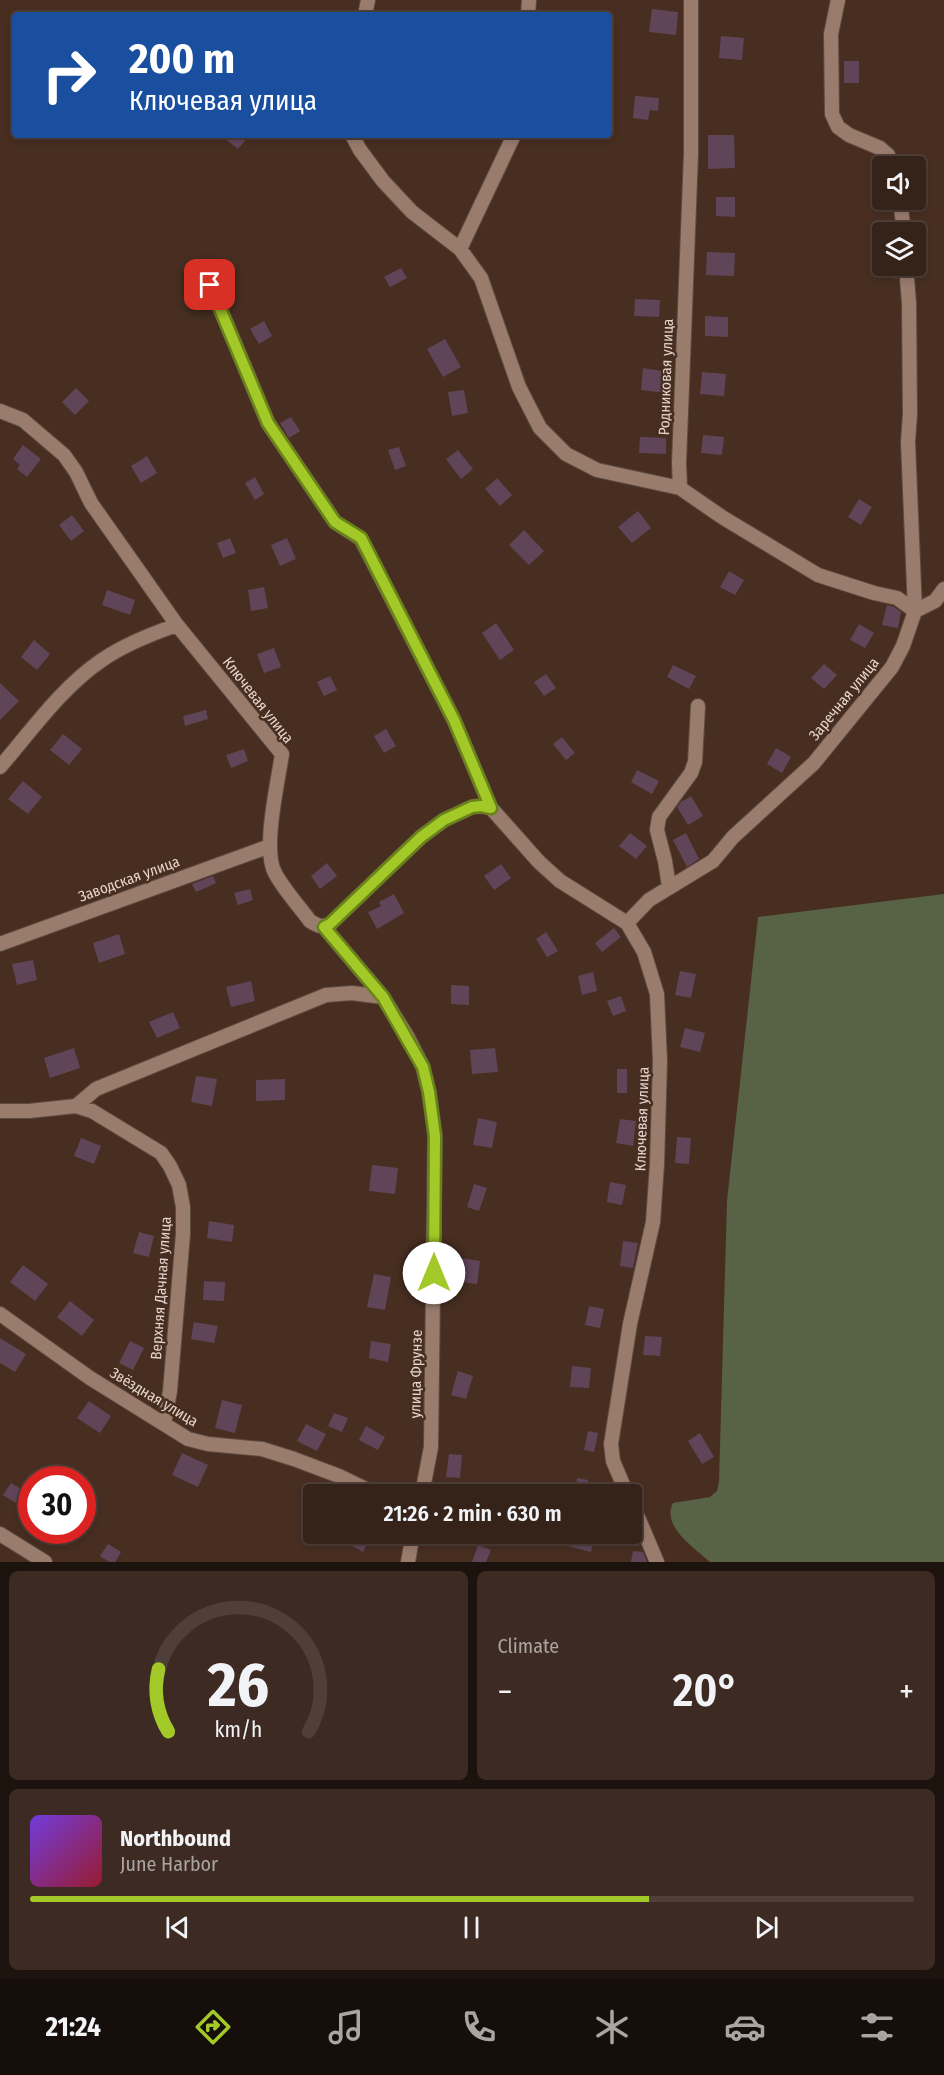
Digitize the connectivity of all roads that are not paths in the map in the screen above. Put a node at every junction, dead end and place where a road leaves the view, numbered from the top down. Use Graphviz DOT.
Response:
graph roads {
  1 [pos="691,0"];
  2 [pos="838,0"];
  3 [pos="354,138"];
  4 [pos="513,138"];
  5 [pos="888,156"];
  6 [pos="460,249"];
  7 [pos="907,276"];
  8 [pos="210,285"];
  9 [pos="1,413"];
  10 [pos="680,488"];
  11 [pos="944,589"];
  12 [pos="915,611"];
  13 [pos="177,625"];
  14 [pos="698,706"];
  15 [pos="0,767"];
  16 [pos="491,808"];
  17 [pos="270,846"];
  18 [pos="669,886"];
  19 [pos="627,923"];
  20 [pos="324,927"];
  21 [pos="0,944"];
  22 [pos="383,997"];
  23 [pos="76,1106"];
  24 [pos="0,1111"];
  25 [pos="0,1314"];
  26 [pos="164,1424"];
  27 [pos="355,1484"];
  28 [pos="424,1484"];
  29 [pos="623,1484"];
  30 [pos="642,1527"];
  31 [pos="0,1534"];
  32 [pos="411,1544"];
  33 [pos="45,1562"];
  34 [pos="408,1562"];
  35 [pos="657,1562"];
  1 -- 10 [label="street, Родниковая улица"];
  2 -- 5 [label="street"];
  3 -- 6 [label="street"];
  4 -- 6 [label="street"];
  6 -- 10 [label="street"];
  7 -- 12 [label="street, Заречная улица"];
  8 -- 16 [label="street, Ключевая улица"];
  9 -- 13 [label="street, Ключевая улица"];
  10 -- 12 [label="street"];
  11 -- 12 [label="street"];
  12 -- 18 [label="street, Заречная улица"];
  13 -- 15 [label="street"];
  13 -- 17 [label="street, Ключевая улица"];
  14 -- 18 [label="street"];
  16 -- 19 [label="street, Ключевая улица"];
  16 -- 20 [label="street"];
  17 -- 20 [label="street, Ключевая улица"];
  17 -- 21 [label="street, Заводская улица"];
  18 -- 19 [label="street, Заречная улица"];
  19 -- 29 [label="street, Ключевая улица"];
  20 -- 22 [label="street, улица Фрунзе"];
  22 -- 23 [label="street"];
  22 -- 28 [label="street, улица Фрунзе"];
  23 -- 24 [label="street, Верхняя Дачная улица"];
  23 -- 26 [label="street, Верхняя Дачная улица"];
  25 -- 26 [label="street, Звёздная улица"];
  26 -- 27 [label="street, Звёздная улица"];
  30 -- 35 [label="street"];
  31 -- 33 [label="street"];
  32 -- 34 [label="street"];
}
